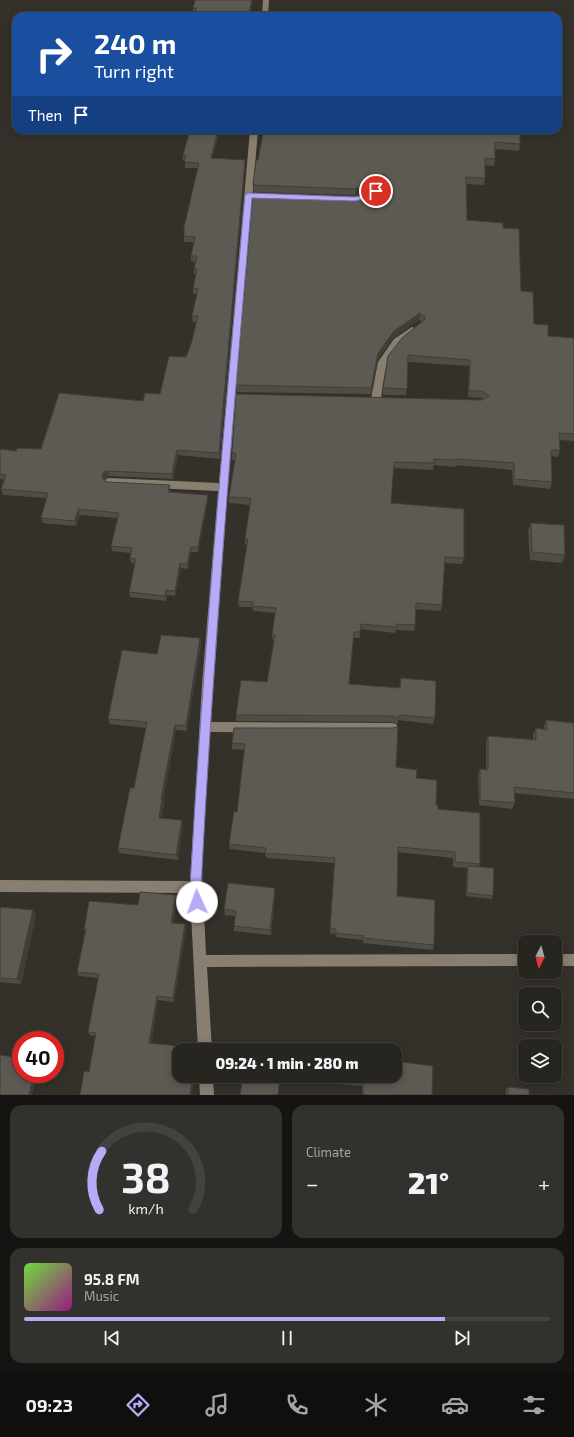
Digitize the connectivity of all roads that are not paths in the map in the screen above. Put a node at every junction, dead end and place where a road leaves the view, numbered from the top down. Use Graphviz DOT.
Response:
graph roads {
  1 [pos="266,0"];
  2 [pos="265,12"];
  3 [pos="254,134"];
  4 [pos="419,324"];
  5 [pos="376,399"];
  6 [pos="110,482"];
  7 [pos="223,487"];
  8 [pos="205,727"];
  9 [pos="392,728"];
  10 [pos="0,886"];
  11 [pos="196,887"];
  12 [pos="518,960"];
  13 [pos="562,960"];
  14 [pos="574,960"];
  15 [pos="200,961"];
  16 [pos="205,1043"];
  17 [pos="207,1083"];
  18 [pos="208,1095"];
  1 -- 2 [label="street"];
  3 -- 7 [label="street"];
  4 -- 5 [label="street"];
  6 -- 7 [label="street"];
  7 -- 8 [label="street"];
  8 -- 9 [label="street"];
  8 -- 11 [label="street"];
  10 -- 11 [label="street"];
  11 -- 15 [label="street"];
  12 -- 15 [label="street"];
  13 -- 14 [label="street"];
  15 -- 16 [label="street"];
  17 -- 18 [label="street"];
}
